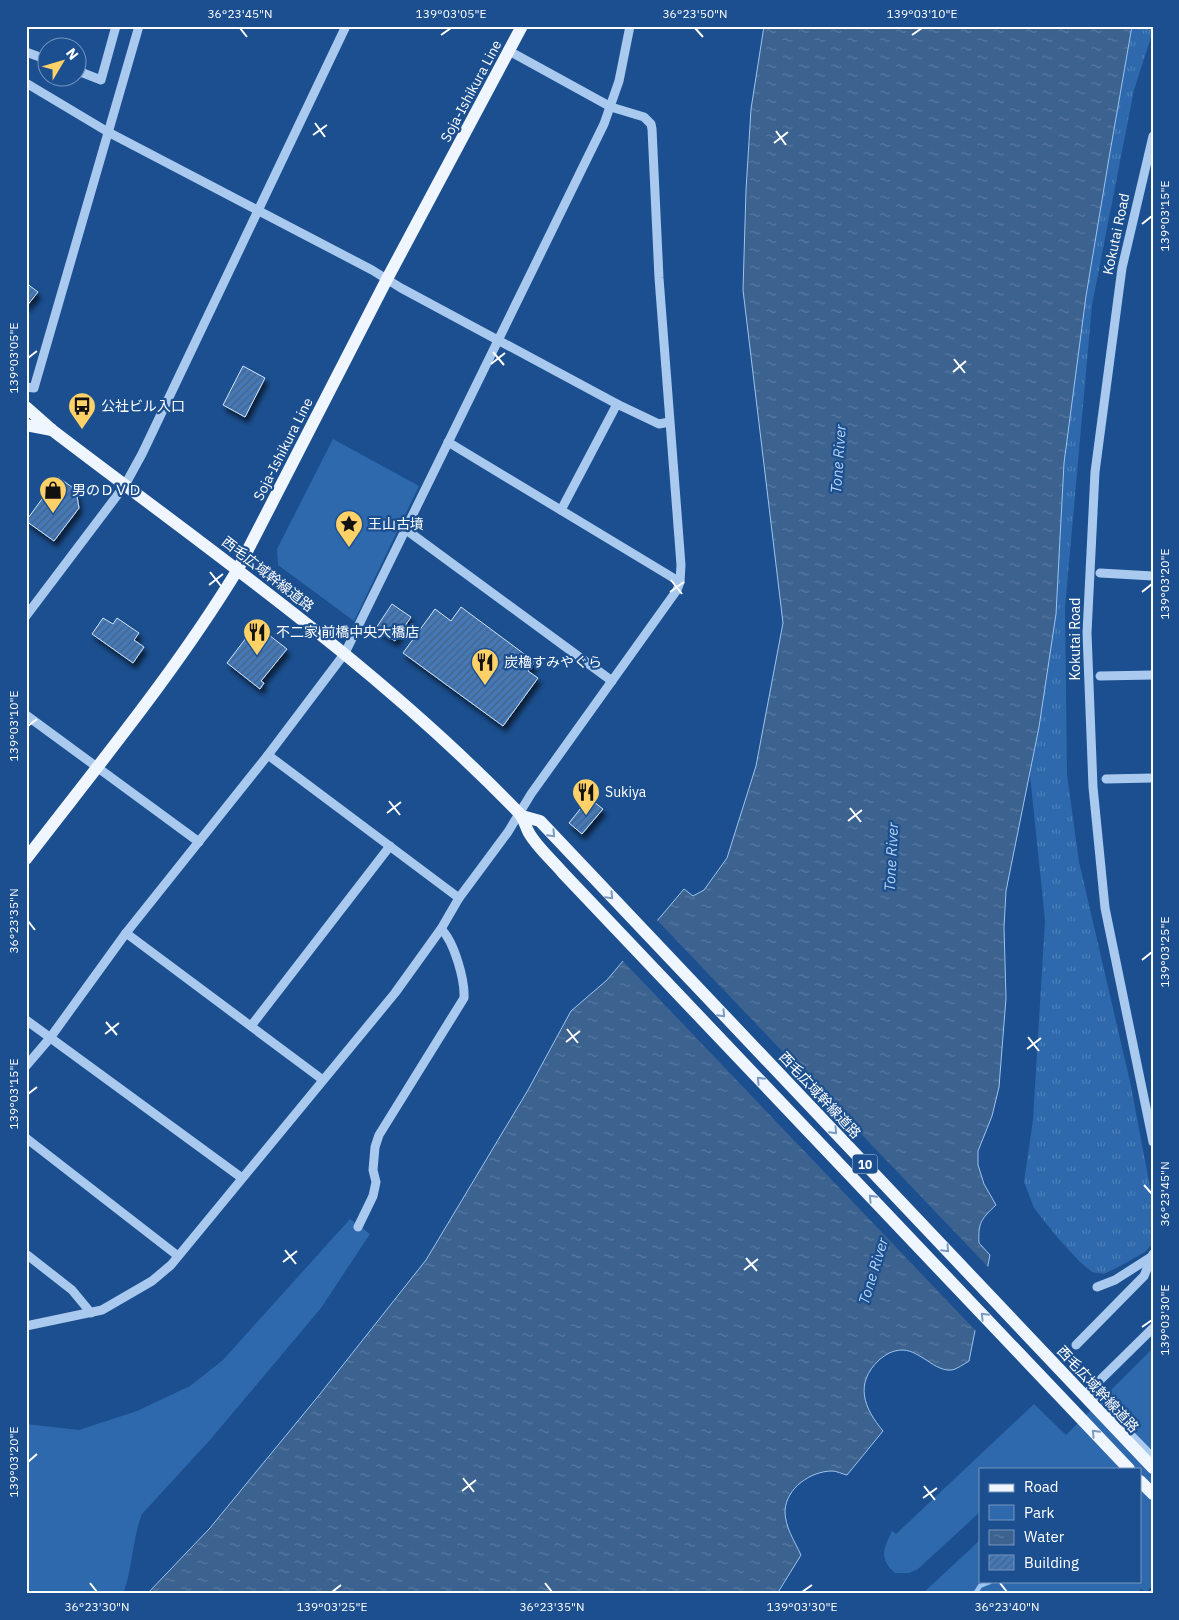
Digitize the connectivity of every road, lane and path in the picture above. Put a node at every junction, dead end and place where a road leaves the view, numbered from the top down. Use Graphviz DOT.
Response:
graph roads {
  1 [pos="116,26"];
  2 [pos="129,26"];
  3 [pos="346,26"];
  4 [pos="522,26"];
  5 [pos="630,26"];
  6 [pos="139,28"];
  7 [pos="509,51"];
  8 [pos="26,52"];
  9 [pos="38,56"];
  10 [pos="88,75"];
  11 [pos="26,83"];
  12 [pos="610,107"];
  13 [pos="108,132"];
  14 [pos="1153,136"];
  15 [pos="259,210"];
  16 [pos="387,280"];
  17 [pos="498,339"];
  18 [pos="30,388"];
  19 [pos="617,404"];
  20 [pos="26,407"];
  21 [pos="669,422"];
  22 [pos="26,425"];
  23 [pos="52,430"];
  24 [pos="448,442"];
  25 [pos="125,486"];
  26 [pos="561,510"];
  27 [pos="405,529"];
  28 [pos="238,569"];
  29 [pos="1100,573"];
  30 [pos="1153,576"];
  31 [pos="680,582"];
  32 [pos="26,616"];
  33 [pos="345,653"];
  34 [pos="1153,675"];
  35 [pos="1100,676"];
  36 [pos="612,681"];
  37 [pos="26,715"];
  38 [pos="268,755"];
  39 [pos="97,766"];
  40 [pos="1153,778"];
  41 [pos="1106,779"];
  42 [pos="521,814"];
  43 [pos="200,842"];
  44 [pos="390,846"];
  45 [pos="26,858"];
  46 [pos="458,898"];
  47 [pos="440,929"];
  48 [pos="126,933"];
  49 [pos="26,1020"];
  50 [pos="251,1026"];
  51 [pos="50,1038"];
  52 [pos="26,1066"];
  53 [pos="323,1080"];
  54 [pos="26,1138"];
  55 [pos="1153,1142"];
  56 [pos="242,1178"];
  57 [pos="358,1228"];
  58 [pos="26,1254"];
  59 [pos="1152,1255"];
  60 [pos="178,1256"];
  61 [pos="1097,1287"];
  62 [pos="91,1314"];
  63 [pos="26,1326"];
  64 [pos="1153,1328"];
  65 [pos="1076,1345"];
  66 [pos="1153,1458"];
  67 [pos="1128,1468"];
  68 [pos="1153,1468"];
  69 [pos="1142,1482"];
  70 [pos="1153,1494"];
  1 -- 10 [label="street"];
  2 -- 6 [label="street"];
  3 -- 15 [label="street"];
  4 -- 7 [label="main road, Soja-Ishikura Line"];
  5 -- 12 [label="street"];
  6 -- 13 [label="street"];
  7 -- 12 [label="street"];
  7 -- 16 [label="main road, Soja-Ishikura Line"];
  8 -- 9 [label="street"];
  11 -- 13 [label="street"];
  12 -- 17 [label="street"];
  12 -- 21 [label="street"];
  13 -- 15 [label="street"];
  13 -- 18 [label="street"];
  14 -- 55 [label="street, Kokutai Road"];
  15 -- 16 [label="street"];
  15 -- 25 [label="street"];
  16 -- 17 [label="street"];
  16 -- 28 [label="main road, Soja-Ishikura Line"];
  17 -- 19 [label="street"];
  17 -- 24 [label="street"];
  19 -- 21 [label="street"];
  19 -- 26 [label="street"];
  20 -- 23 [label="main road, 西毛広域幹線道路 / 10"];
  21 -- 31 [label="street"];
  22 -- 23 [label="main road, 西毛広域幹線道路 / 10"];
  23 -- 25 [label="main road, 西毛広域幹線道路 / 10"];
  24 -- 26 [label="street"];
  24 -- 27 [label="street"];
  25 -- 28 [label="main road, 西毛広域幹線道路 / 10"];
  25 -- 32 [label="street"];
  26 -- 31 [label="street"];
  27 -- 33 [label="street"];
  27 -- 36 [label="street"];
  28 -- 33 [label="main road, 西毛広域幹線道路 / 10"];
  28 -- 39 [label="main road, Soja-Ishikura Line"];
  29 -- 30 [label="street"];
  31 -- 36 [label="street"];
  33 -- 38 [label="street"];
  33 -- 42 [label="main road, 西毛広域幹線道路 / 10"];
  34 -- 35 [label="street"];
  36 -- 42 [label="street"];
  37 -- 39 [label="street"];
  38 -- 43 [label="street"];
  38 -- 44 [label="street"];
  39 -- 43 [label="street"];
  39 -- 45 [label="main road, Soja-Ishikura Line"];
  40 -- 41 [label="street"];
  42 -- 46 [label="street"];
  67 -- 42 [label="main road, 西毛広域幹線道路 / 10, one-way"];
  42 -- 68 [label="main road, 西毛広域幹線道路 / 10, one-way"];
  43 -- 48 [label="street"];
  44 -- 46 [label="street"];
  44 -- 50 [label="street"];
  46 -- 47 [label="street"];
  47 -- 53 [label="street"];
  47 -- 57 [label="street"];
  48 -- 50 [label="street"];
  48 -- 51 [label="street"];
  49 -- 51 [label="street"];
  50 -- 53 [label="street"];
  51 -- 52 [label="street"];
  51 -- 56 [label="street"];
  53 -- 56 [label="street"];
  54 -- 60 [label="street"];
  56 -- 60 [label="street"];
  58 -- 62 [label="street"];
  59 -- 61 [label="street"];
  59 -- 65 [label="street"];
  60 -- 62 [label="street"];
  62 -- 63 [label="street"];
  64 -- 66 [label="street"];
  69 -- 70 [label="main road"];
}
